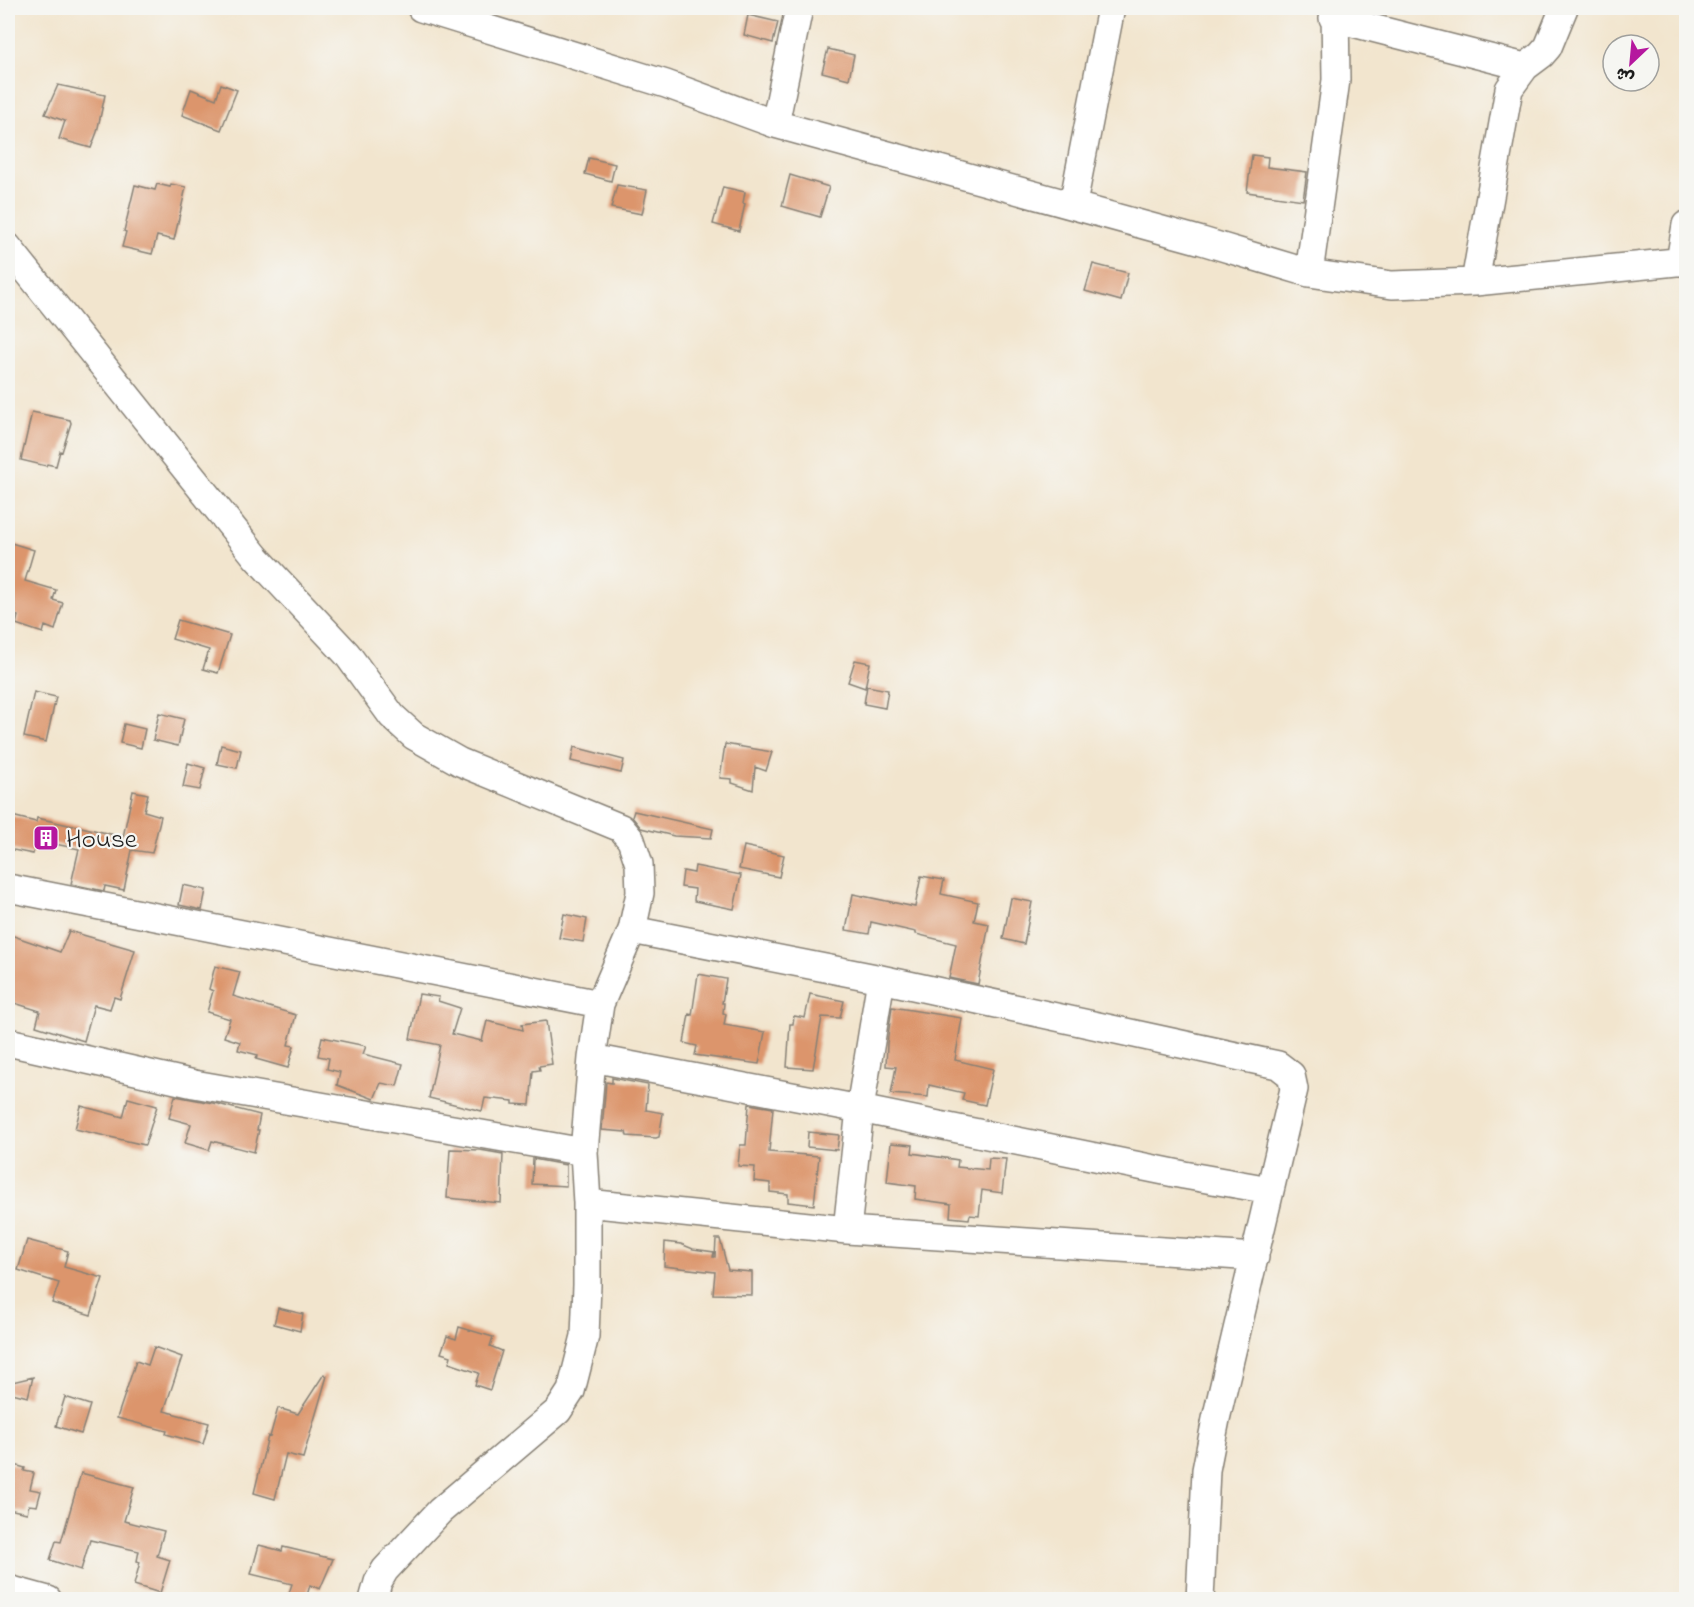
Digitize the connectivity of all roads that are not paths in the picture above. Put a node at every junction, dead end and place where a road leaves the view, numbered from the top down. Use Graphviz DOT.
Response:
graph roads {
  1 [pos="421,8"];
  2 [pos="799,8"];
  3 [pos="1111,8"];
  4 [pos="1564,8"];
  5 [pos="1334,13"];
  6 [pos="1525,67"];
  7 [pos="775,124"];
  8 [pos="1073,204"];
  9 [pos="1686,225"];
  10 [pos="8,247"];
  11 [pos="1683,261"];
  12 [pos="1309,273"];
  13 [pos="1475,282"];
  14 [pos="8,888"];
  15 [pos="632,930"];
  16 [pos="881,979"];
  17 [pos="600,1005"];
  18 [pos="8,1042"];
  19 [pos="592,1058"];
  20 [pos="861,1109"];
  21 [pos="584,1152"];
  22 [pos="1270,1190"];
  23 [pos="587,1203"];
  24 [pos="847,1230"];
  25 [pos="1255,1257"];
  26 [pos="8,1588"];
  27 [pos="48,1599"];
  28 [pos="373,1599"];
  29 [pos="1200,1599"];
  1 -- 7 [label="street"];
  2 -- 7 [label="street"];
  3 -- 8 [label="street"];
  4 -- 6 [label="street"];
  5 -- 6 [label="street"];
  5 -- 12 [label="street"];
  6 -- 13 [label="street"];
  7 -- 8 [label="street"];
  8 -- 12 [label="street"];
  9 -- 11 [label="street"];
  10 -- 15 [label="street"];
  11 -- 13 [label="street"];
  12 -- 13 [label="street"];
  14 -- 17 [label="street"];
  15 -- 16 [label="street"];
  15 -- 17 [label="street"];
  16 -- 20 [label="street"];
  16 -- 22 [label="street"];
  17 -- 19 [label="street"];
  18 -- 21 [label="street"];
  19 -- 20 [label="street"];
  19 -- 21 [label="street"];
  20 -- 22 [label="street"];
  20 -- 24 [label="street"];
  21 -- 23 [label="street"];
  22 -- 25 [label="street"];
  23 -- 24 [label="street"];
  23 -- 28 [label="street"];
  24 -- 25 [label="street"];
  25 -- 29 [label="street"];
  26 -- 27 [label="street"];
}
